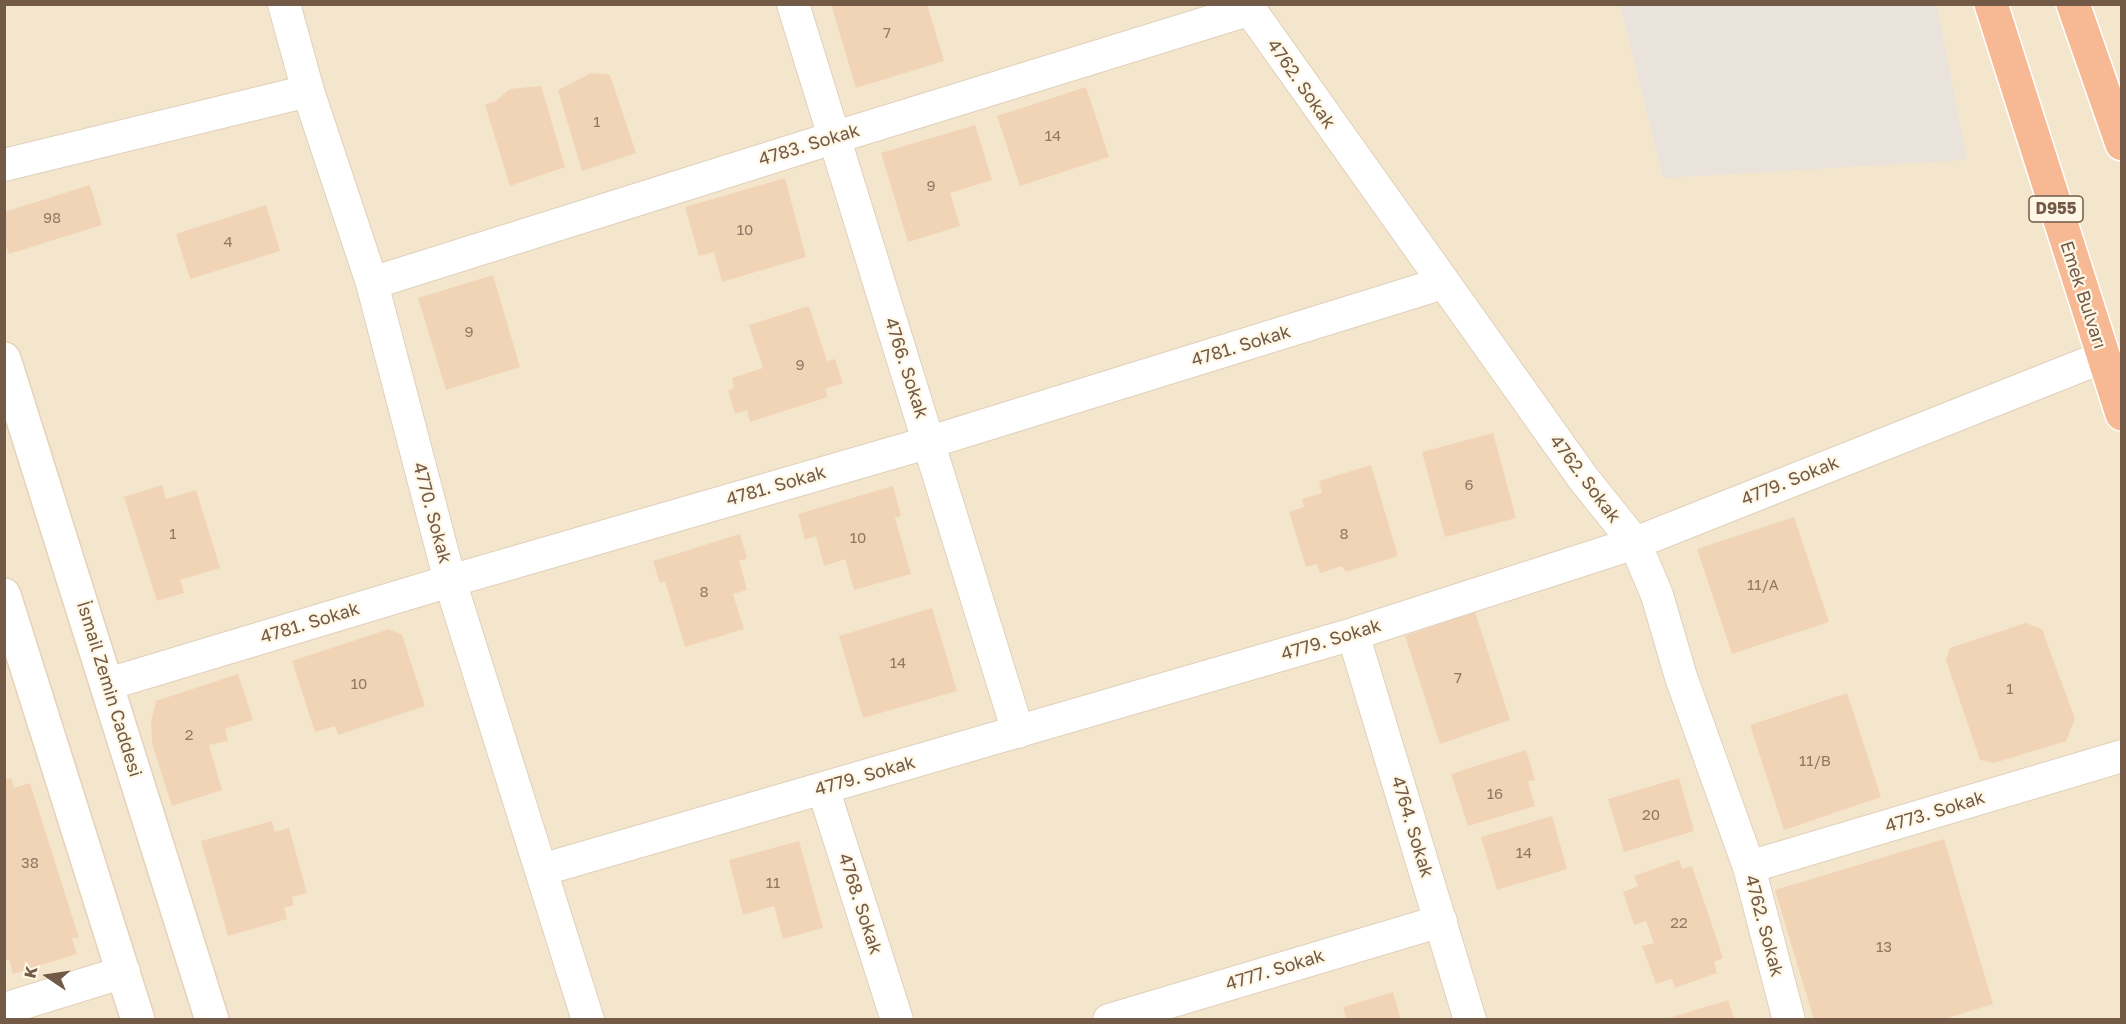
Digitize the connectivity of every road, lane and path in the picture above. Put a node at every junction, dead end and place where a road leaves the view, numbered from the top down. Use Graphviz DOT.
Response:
graph roads {
  1 [pos="284,4"];
  2 [pos="794,4"];
  3 [pos="1991,4"];
  4 [pos="2073,4"];
  5 [pos="1247,7"];
  6 [pos="308,91"];
  7 [pos="833,138"];
  8 [pos="2121,144"];
  9 [pos="4,165"];
  10 [pos="372,283"];
  11 [pos="1443,283"];
  12 [pos="2103,357"];
  13 [pos="4,359"];
  14 [pos="2121,414"];
  15 [pos="930,442"];
  16 [pos="1635,543"];
  17 [pos="450,581"];
  18 [pos="4,595"];
  19 [pos="10,628"];
  20 [pos="1353,634"];
  21 [pos="108,684"];
  22 [pos="1018,732"];
  23 [pos="2121,756"];
  24 [pos="823,788"];
  25 [pos="1749,867"];
  26 [pos="541,870"];
  27 [pos="1441,921"];
  28 [pos="123,972"];
  29 [pos="4,1009"];
  30 [pos="138,1020"];
  31 [pos="212,1020"];
  32 [pos="588,1020"];
  33 [pos="897,1020"];
  34 [pos="1109,1020"];
  35 [pos="1470,1020"];
  36 [pos="1790,1020"];
  1 -- 6 [label="street, 4770. Sokak"];
  2 -- 7 [label="street, 4766. Sokak"];
  3 -- 12 [label="highway, Emek Bulvarı / D955"];
  4 -- 8 [label="highway"];
  5 -- 7 [label="street, 4783. Sokak"];
  5 -- 11 [label="street, 4762. Sokak"];
  6 -- 9 [label="street"];
  6 -- 10 [label="street, 4770. Sokak"];
  7 -- 10 [label="street, 4783. Sokak"];
  7 -- 15 [label="street, 4766. Sokak"];
  10 -- 17 [label="street, 4770. Sokak"];
  11 -- 15 [label="street, 4781. Sokak"];
  11 -- 16 [label="street, 4762. Sokak"];
  12 -- 14 [label="highway, Emek Bulvarı / D955"];
  12 -- 16 [label="street, 4779. Sokak"];
  13 -- 21 [label="main road, İsmail Zemin Caddesi"];
  15 -- 17 [label="street, 4781. Sokak"];
  15 -- 22 [label="street, 4766. Sokak"];
  16 -- 20 [label="street, 4779. Sokak"];
  16 -- 25 [label="street, 4762. Sokak"];
  17 -- 21 [label="street, 4781. Sokak"];
  17 -- 26 [label="street, 4770. Sokak"];
  18 -- 19 [label="main road"];
  19 -- 28 [label="main road"];
  20 -- 22 [label="street, 4779. Sokak"];
  20 -- 27 [label="street, 4764. Sokak"];
  21 -- 31 [label="main road, İsmail Zemin Caddesi"];
  22 -- 24 [label="street, 4779. Sokak"];
  23 -- 25 [label="street, 4773. Sokak"];
  24 -- 26 [label="street, 4779. Sokak"];
  24 -- 33 [label="street, 4768. Sokak"];
  25 -- 36 [label="street, 4762. Sokak"];
  26 -- 32 [label="street, 4770. Sokak"];
  27 -- 34 [label="street, 4777. Sokak"];
  27 -- 35 [label="street, 4764. Sokak"];
  28 -- 29 [label="street"];
  28 -- 30 [label="main road"];
}
